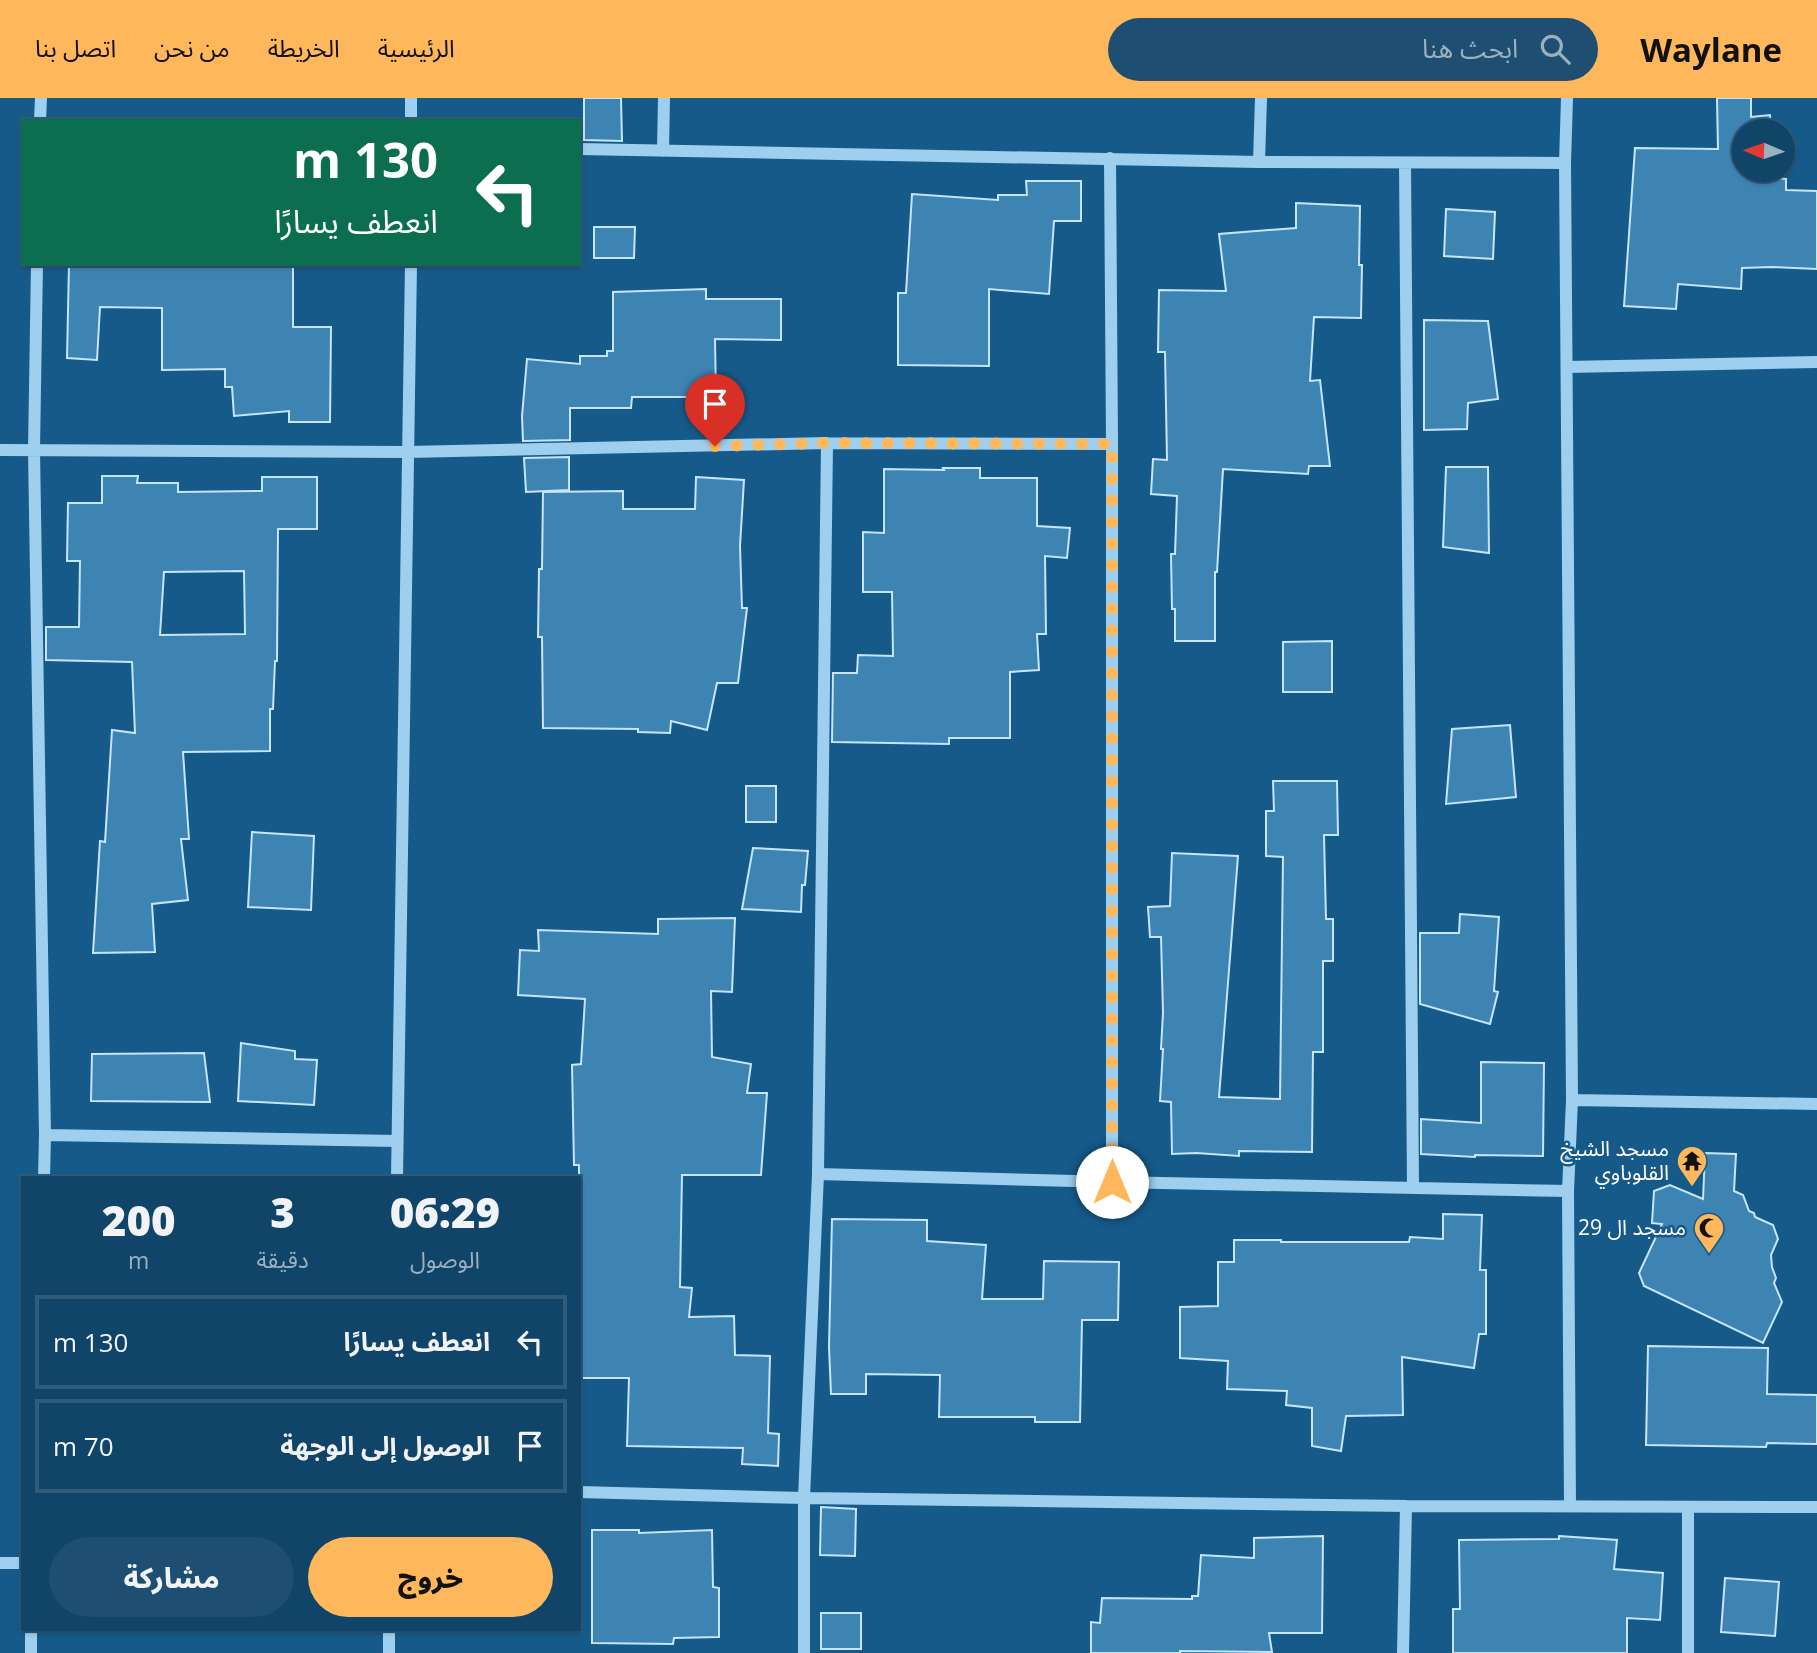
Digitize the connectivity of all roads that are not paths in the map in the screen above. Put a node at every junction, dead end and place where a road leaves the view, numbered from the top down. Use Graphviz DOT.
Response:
graph roads {
  1 [pos="41,98"];
  2 [pos="411,98"];
  3 [pos="664,98"];
  4 [pos="1261,98"];
  5 [pos="1566,98"];
  6 [pos="40,119"];
  7 [pos="411,119"];
  8 [pos="581,149"];
  9 [pos="663,151"];
  10 [pos="1110,158"];
  11 [pos="1259,162"];
  12 [pos="1405,163"];
  13 [pos="1565,163"];
  14 [pos="37,266"];
  15 [pos="411,266"];
  16 [pos="1817,362"];
  17 [pos="1567,367"];
  18 [pos="827,443"];
  19 [pos="1112,444"];
  20 [pos="0,450"];
  21 [pos="34,450"];
  22 [pos="408,452"];
  23 [pos="1572,1100"];
  24 [pos="1817,1104"];
  25 [pos="45,1135"];
  26 [pos="397,1141"];
  27 [pos="818,1174"];
  28 [pos="44,1176"];
  29 [pos="397,1176"];
  30 [pos="1112,1182"];
  31 [pos="1413,1187"];
  32 [pos="1568,1191"];
  33 [pos="581,1493"];
  34 [pos="804,1498"];
  35 [pos="1406,1506"];
  36 [pos="1570,1506"];
  37 [pos="1817,1507"];
  38 [pos="1688,1508"];
  39 [pos="0,1563"];
  40 [pos="21,1563"];
  41 [pos="31,1631"];
  42 [pos="390,1631"];
  43 [pos="31,1653"];
  44 [pos="389,1653"];
  45 [pos="804,1653"];
  46 [pos="1403,1653"];
  47 [pos="1688,1653"];
  1 -- 6 [label="street"];
  2 -- 7 [label="street"];
  3 -- 9 [label="street"];
  4 -- 11 [label="street"];
  5 -- 13 [label="street"];
  8 -- 9 [label="street"];
  9 -- 10 [label="street"];
  10 -- 11 [label="street"];
  10 -- 19 [label="street"];
  11 -- 12 [label="street"];
  12 -- 13 [label="street"];
  12 -- 31 [label="street"];
  13 -- 17 [label="street"];
  14 -- 21 [label="street"];
  15 -- 22 [label="street"];
  16 -- 17 [label="street"];
  17 -- 23 [label="street"];
  18 -- 19 [label="street"];
  18 -- 22 [label="street"];
  18 -- 27 [label="street"];
  19 -- 30 [label="street"];
  20 -- 21 [label="street"];
  21 -- 22 [label="street"];
  21 -- 25 [label="street"];
  22 -- 26 [label="street"];
  23 -- 24 [label="street"];
  23 -- 32 [label="street"];
  25 -- 26 [label="street"];
  25 -- 28 [label="street"];
  26 -- 29 [label="street"];
  27 -- 30 [label="street"];
  27 -- 34 [label="street"];
  30 -- 31 [label="street"];
  31 -- 32 [label="street"];
  32 -- 36 [label="street"];
  33 -- 34 [label="street"];
  34 -- 35 [label="street"];
  34 -- 45 [label="street"];
  35 -- 36 [label="street"];
  35 -- 46 [label="street"];
  36 -- 38 [label="street"];
  37 -- 38 [label="street"];
  38 -- 47 [label="street"];
  39 -- 40 [label="street"];
  41 -- 43 [label="street"];
  42 -- 44 [label="street"];
}
